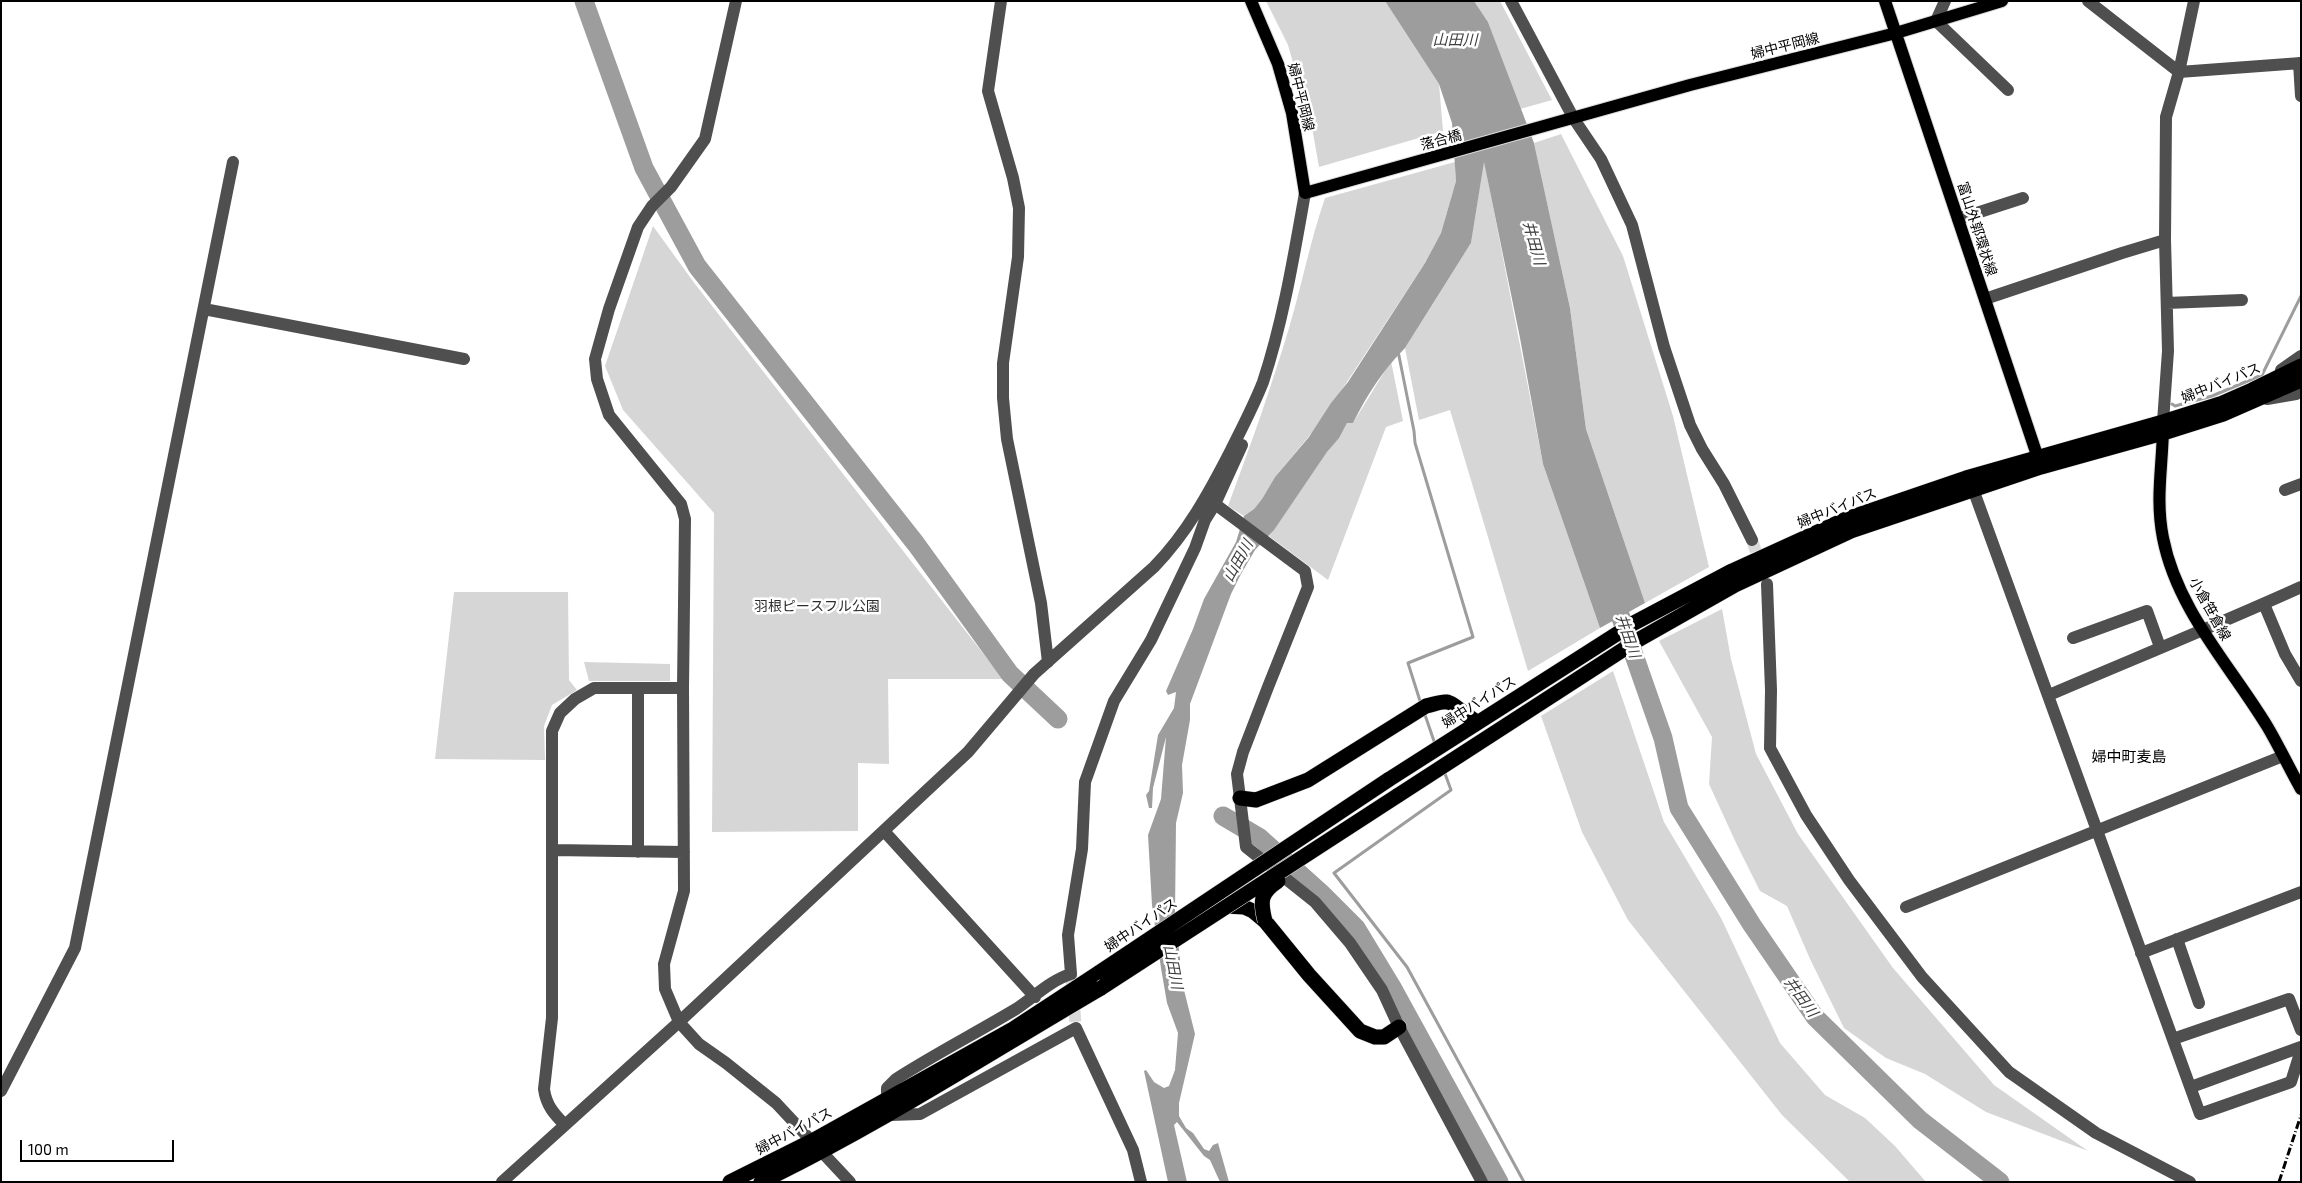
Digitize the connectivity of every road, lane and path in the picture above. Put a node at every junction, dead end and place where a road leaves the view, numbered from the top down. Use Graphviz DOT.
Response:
graph roads {
  1 [pos="736,1"];
  2 [pos="1001,1"];
  3 [pos="1251,1"];
  4 [pos="1511,1"];
  5 [pos="1885,1"];
  6 [pos="1945,1"];
  7 [pos="2002,1"];
  8 [pos="2088,1"];
  9 [pos="2194,1"];
  10 [pos="1936,21"];
  11 [pos="1896,33"];
  12 [pos="2300,63"];
  13 [pos="2179,72"];
  14 [pos="2008,90"];
  15 [pos="2301,96"];
  16 [pos="1574,119"];
  17 [pos="233,162"];
  18 [pos="1310,191"];
  19 [pos="2023,198"];
  20 [pos="1958,219"];
  21 [pos="2165,240"];
  22 [pos="1985,300"];
  23 [pos="2242,300"];
  24 [pos="2167,303"];
  25 [pos="204,309"];
  26 [pos="2301,356"];
  27 [pos="464,359"];
  28 [pos="2301,366"];
  29 [pos="2301,380"];
  30 [pos="2301,391"];
  31 [pos="2255,395"];
  32 [pos="1245,423"];
  33 [pos="2163,428"];
  34 [pos="2040,461"];
  35 [pos="2301,484"];
  36 [pos="1973,490"];
  37 [pos="2285,490"];
  38 [pos="1217,505"];
  39 [pos="1752,540"];
  40 [pos="1734,578"];
  41 [pos="1767,584"];
  42 [pos="2301,587"];
  43 [pos="2264,604"];
  44 [pos="2202,631"];
  45 [pos="2073,638"];
  46 [pos="2160,647"];
  47 [pos="1048,662"];
  48 [pos="2301,681"];
  49 [pos="638,688"];
  50 [pos="683,688"];
  51 [pos="2049,695"];
  52 [pos="1426,706"];
  53 [pos="1477,722"];
  54 [pos="2283,756"];
  55 [pos="1388,780"];
  56 [pos="2301,789"];
  57 [pos="1240,804"];
  58 [pos="2098,830"];
  59 [pos="884,831"];
  60 [pos="1334,837"];
  61 [pos="552,850"];
  62 [pos="638,852"];
  63 [pos="684,852"];
  64 [pos="2301,892"];
  65 [pos="1226,906"];
  66 [pos="1906,907"];
  67 [pos="1265,921"];
  68 [pos="2177,939"];
  69 [pos="2141,953"];
  70 [pos="1035,997"];
  71 [pos="2199,1003"];
  72 [pos="679,1022"];
  73 [pos="1399,1027"];
  74 [pos="2301,1030"];
  75 [pos="2173,1038"];
  76 [pos="2301,1048"];
  77 [pos="2190,1087"];
  78 [pos="1,1091"];
  79 [pos="887,1099"];
  80 [pos="891,1115"];
  81 [pos="565,1125"];
  82 [pos="812,1141"];
  83 [pos="823,1152"];
  84 [pos="502,1182"];
  85 [pos="730,1182"];
  86 [pos="761,1182"];
  87 [pos="850,1182"];
  88 [pos="1141,1182"];
  89 [pos="1482,1182"];
  90 [pos="2190,1182"];
  1 -- 50 [label="street"];
  2 -- 47 [label="street"];
  3 -- 18 [label="main road, 婦中平岡線"];
  4 -- 16 [label="street"];
  5 -- 11 [label="main road, 富山外郭環状線"];
  6 -- 10 [label="street"];
  7 -- 10 [label="main road, 婦中平岡線"];
  8 -- 13 [label="street"];
  9 -- 13 [label="street"];
  10 -- 11 [label="main road, 婦中平岡線"];
  10 -- 14 [label="street"];
  11 -- 16 [label="main road, 婦中平岡線"];
  11 -- 20 [label="main road, 富山外郭環状線"];
  12 -- 13 [label="street"];
  12 -- 15 [label="street"];
  13 -- 21 [label="street"];
  16 -- 18 [label="main road, 落合橋"];
  16 -- 39 [label="street"];
  17 -- 25 [label="street"];
  18 -- 32 [label="street"];
  19 -- 20 [label="street"];
  20 -- 22 [label="main road, 富山外郭環状線"];
  21 -- 22 [label="street"];
  21 -- 24 [label="street"];
  22 -- 34 [label="main road, 富山外郭環状線"];
  23 -- 24 [label="street"];
  24 -- 33 [label="street"];
  25 -- 27 [label="street"];
  25 -- 78 [label="street"];
  26 -- 31 [label="street"];
  28 -- 31 [label="highway, 婦中バイパス"];
  29 -- 31 [label="highway, 婦中バイパス"];
  30 -- 31 [label="street"];
  31 -- 33 [label="highway, 婦中バイパス"];
  32 -- 38 [label="street"];
  32 -- 47 [label="street"];
  33 -- 34 [label="highway, 婦中バイパス"];
  33 -- 44 [label="main road, 小倉笹倉線"];
  34 -- 36 [label="highway, 婦中バイパス"];
  34 -- 40 [label="highway, 婦中バイパス"];
  35 -- 37 [label="street"];
  36 -- 40 [label="highway, 婦中バイパス"];
  36 -- 51 [label="street"];
  38 -- 57 [label="street"];
  38 -- 70 [label="street"];
  40 -- 53 [label="highway, 婦中バイパス"];
  40 -- 60 [label="highway, 婦中バイパス, bridge"];
  41 -- 90 [label="street"];
  42 -- 43 [label="street"];
  43 -- 44 [label="street"];
  43 -- 48 [label="street"];
  44 -- 46 [label="street"];
  44 -- 54 [label="main road, 小倉笹倉線"];
  45 -- 46 [label="street"];
  46 -- 51 [label="street"];
  47 -- 59 [label="street"];
  49 -- 50 [label="street"];
  49 -- 61 [label="street"];
  49 -- 62 [label="street"];
  50 -- 63 [label="street"];
  51 -- 58 [label="street"];
  52 -- 53 [label="highway"];
  52 -- 55 [label="highway"];
  52 -- 57 [label="highway"];
  53 -- 55 [label="highway, 婦中バイパス"];
  54 -- 56 [label="main road, 小倉笹倉線"];
  54 -- 58 [label="street"];
  55 -- 79 [label="highway, 婦中バイパス, bridge"];
  57 -- 73 [label="street"];
  58 -- 66 [label="street"];
  58 -- 69 [label="street"];
  59 -- 70 [label="street"];
  59 -- 72 [label="street"];
  60 -- 65 [label="highway, 婦中バイパス, bridge"];
  60 -- 67 [label="highway, bridge"];
  61 -- 62 [label="street"];
  61 -- 81 [label="street"];
  62 -- 63 [label="street"];
  63 -- 72 [label="street"];
  64 -- 68 [label="street"];
  65 -- 67 [label="highway, bridge"];
  65 -- 80 [label="highway, 婦中バイパス, bridge"];
  67 -- 73 [label="highway"];
  68 -- 69 [label="street"];
  68 -- 71 [label="street"];
  69 -- 75 [label="street"];
  70 -- 79 [label="street"];
  72 -- 81 [label="street"];
  72 -- 82 [label="street"];
  73 -- 89 [label="street"];
  74 -- 75 [label="street"];
  75 -- 77 [label="street"];
  76 -- 77 [label="street"];
  76 -- 77 [label="street"];
  79 -- 82 [label="highway, 婦中バイパス"];
  80 -- 83 [label="highway, 婦中バイパス"];
  80 -- 88 [label="street"];
  81 -- 84 [label="street"];
  82 -- 83 [label="street"];
  82 -- 85 [label="highway, 婦中バイパス"];
  83 -- 86 [label="highway, 婦中バイパス"];
  83 -- 87 [label="street"];
}
